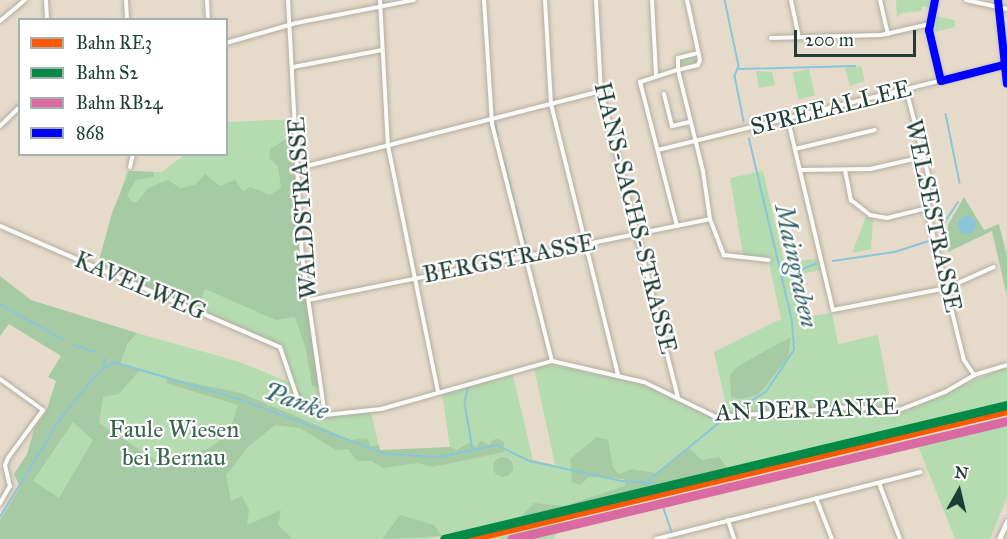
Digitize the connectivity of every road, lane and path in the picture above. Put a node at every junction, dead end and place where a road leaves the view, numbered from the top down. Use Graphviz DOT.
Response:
graph roads {
  1 [pos="25,0"];
  2 [pos="46,0"];
  3 [pos="126,0"];
  4 [pos="207,0"];
  5 [pos="288,0"];
  6 [pos="380,0"];
  7 [pos="414,0"];
  8 [pos="484,0"];
  9 [pos="545,0"];
  10 [pos="596,0"];
  11 [pos="652,0"];
  12 [pos="687,0"];
  13 [pos="791,0"];
  14 [pos="880,0"];
  15 [pos="934,0"];
  16 [pos="966,0"];
  17 [pos="998,0"];
  18 [pos="380,6"];
  19 [pos="998,6"];
  20 [pos="1007,9"];
  21 [pos="47,18"];
  22 [pos="127,18"];
  23 [pos="208,18"];
  24 [pos="0,21"];
  25 [pos="930,24"];
  26 [pos="290,25"];
  27 [pos="888,34"];
  28 [pos="799,37"];
  29 [pos="771,38"];
  30 [pos="228,43"];
  31 [pos="382,50"];
  32 [pos="698,52"];
  33 [pos="1004,65"];
  34 [pos="293,67"];
  35 [pos="678,70"];
  36 [pos="656,75"];
  37 [pos="1007,80"];
  38 [pos="941,81"];
  39 [pos="906,89"];
  40 [pos="601,91"];
  41 [pos="664,94"];
  42 [pos="551,104"];
  43 [pos="18,109"];
  44 [pos="491,118"];
  45 [pos="788,120"];
  46 [pos="690,122"];
  47 [pos="0,126"];
  48 [pos="875,129"];
  49 [pos="695,142"];
  50 [pos="388,146"];
  51 [pos="795,149"];
  52 [pos="658,150"];
  53 [pos="133,156"];
  54 [pos="923,157"];
  55 [pos="130,167"];
  56 [pos="299,168"];
  57 [pos="800,170"];
  58 [pos="845,171"];
  59 [pos="927,208"];
  60 [pos="710,219"];
  61 [pos="0,226"];
  62 [pos="677,226"];
  63 [pos="637,233"];
  64 [pos="586,243"];
  65 [pos="525,255"];
  66 [pos="769,260"];
  67 [pos="994,267"];
  68 [pos="414,278"];
  69 [pos="946,288"];
  70 [pos="309,300"];
  71 [pos="552,362"];
  72 [pos="1007,365"];
  73 [pos="618,374"];
  74 [pos="974,375"];
  75 [pos="0,379"];
  76 [pos="438,392"];
  77 [pos="678,398"];
  78 [pos="325,415"];
  79 [pos="921,472"];
  80 [pos="879,483"];
  81 [pos="816,498"];
  82 [pos="0,503"];
  83 [pos="728,520"];
  84 [pos="1007,521"];
  85 [pos="656,539"];
  86 [pos="734,539"];
  87 [pos="832,539"];
  88 [pos="900,539"];
  89 [pos="999,539"];
  1 -- 24 [label="street"];
  2 -- 21 [label="street"];
  3 -- 22 [label="street"];
  4 -- 23 [label="street"];
  5 -- 26 [label="street, WALDSTRASSE"];
  6 -- 18 [label="street"];
  7 -- 18 [label="street"];
  8 -- 44 [label="street"];
  9 -- 42 [label="street"];
  10 -- 40 [label="street, HANS-SACHS-STRASSE"];
  11 -- 36 [label="street"];
  12 -- 32 [label="street"];
  13 -- 28 [label="street"];
  14 -- 27 [label="street"];
  15 -- 25 [label="street"];
  16 -- 19 [label="street"];
  17 -- 19 [label="street"];
  18 -- 26 [label="street"];
  18 -- 31 [label="street"];
  19 -- 20 [label="street"];
  19 -- 33 [label="street"];
  25 -- 27 [label="street"];
  25 -- 38 [label="street"];
  26 -- 30 [label="street"];
  26 -- 34 [label="street, WALDSTRASSE"];
  27 -- 28 [label="street"];
  28 -- 29 [label="street"];
  31 -- 34 [label="street"];
  31 -- 50 [label="street"];
  32 -- 35 [label="street"];
  32 -- 35 [label="street"];
  33 -- 37 [label="street"];
  33 -- 38 [label="street, SPREEALLEE"];
  34 -- 56 [label="street, WALDSTRASSE"];
  35 -- 36 [label="street"];
  35 -- 46 [label="street"];
  36 -- 52 [label="street"];
  38 -- 39 [label="street, SPREEALLEE"];
  39 -- 45 [label="street, SPREEALLEE"];
  39 -- 54 [label="street, WELSESTRASSE"];
  40 -- 42 [label="street"];
  40 -- 63 [label="street, HANS-SACHS-STRASSE"];
  41 -- 46 [label="street"];
  42 -- 44 [label="street"];
  42 -- 64 [label="street"];
  43 -- 47 [label="street"];
  44 -- 50 [label="street"];
  44 -- 65 [label="street"];
  45 -- 49 [label="street, SPREEALLEE"];
  45 -- 51 [label="street"];
  46 -- 49 [label="street"];
  48 -- 51 [label="street"];
  49 -- 52 [label="street, SPREEALLEE"];
  49 -- 60 [label="street"];
  50 -- 56 [label="street"];
  50 -- 68 [label="street"];
  51 -- 57 [label="street"];
  52 -- 62 [label="street"];
  53 -- 55 [label="street"];
  54 -- 58 [label="street"];
  54 -- 59 [label="street, WELSESTRASSE"];
  56 -- 70 [label="street, WALDSTRASSE"];
  57 -- 58 [label="street"];
  57 -- 69 [label="street"];
  58 -- 59 [label="street"];
  59 -- 69 [label="street, WELSESTRASSE"];
  60 -- 62 [label="street, BERGSTRASSE"];
  60 -- 66 [label="street"];
  61 -- 78 [label="street, KAVELWEG"];
  62 -- 63 [label="street, BERGSTRASSE"];
  63 -- 64 [label="street, BERGSTRASSE"];
  63 -- 77 [label="street, HANS-SACHS-STRASSE"];
  64 -- 65 [label="street, BERGSTRASSE"];
  64 -- 73 [label="street"];
  65 -- 68 [label="street, BERGSTRASSE"];
  65 -- 71 [label="street"];
  67 -- 69 [label="street"];
  68 -- 70 [label="street, BERGSTRASSE"];
  68 -- 76 [label="street"];
  69 -- 74 [label="street, WELSESTRASSE"];
  70 -- 78 [label="street, WALDSTRASSE"];
  71 -- 73 [label="street, AN DER PANKE"];
  71 -- 76 [label="street, AN DER PANKE"];
  72 -- 74 [label="street, AN DER PANKE"];
  73 -- 77 [label="street, AN DER PANKE"];
  74 -- 77 [label="street, AN DER PANKE"];
  75 -- 82 [label="street"];
  76 -- 78 [label="street, AN DER PANKE"];
  79 -- 80 [label="street"];
  80 -- 81 [label="street"];
  80 -- 88 [label="street"];
  81 -- 83 [label="street"];
  81 -- 87 [label="street"];
  83 -- 85 [label="street"];
  83 -- 86 [label="street"];
  84 -- 89 [label="main road"];
}
